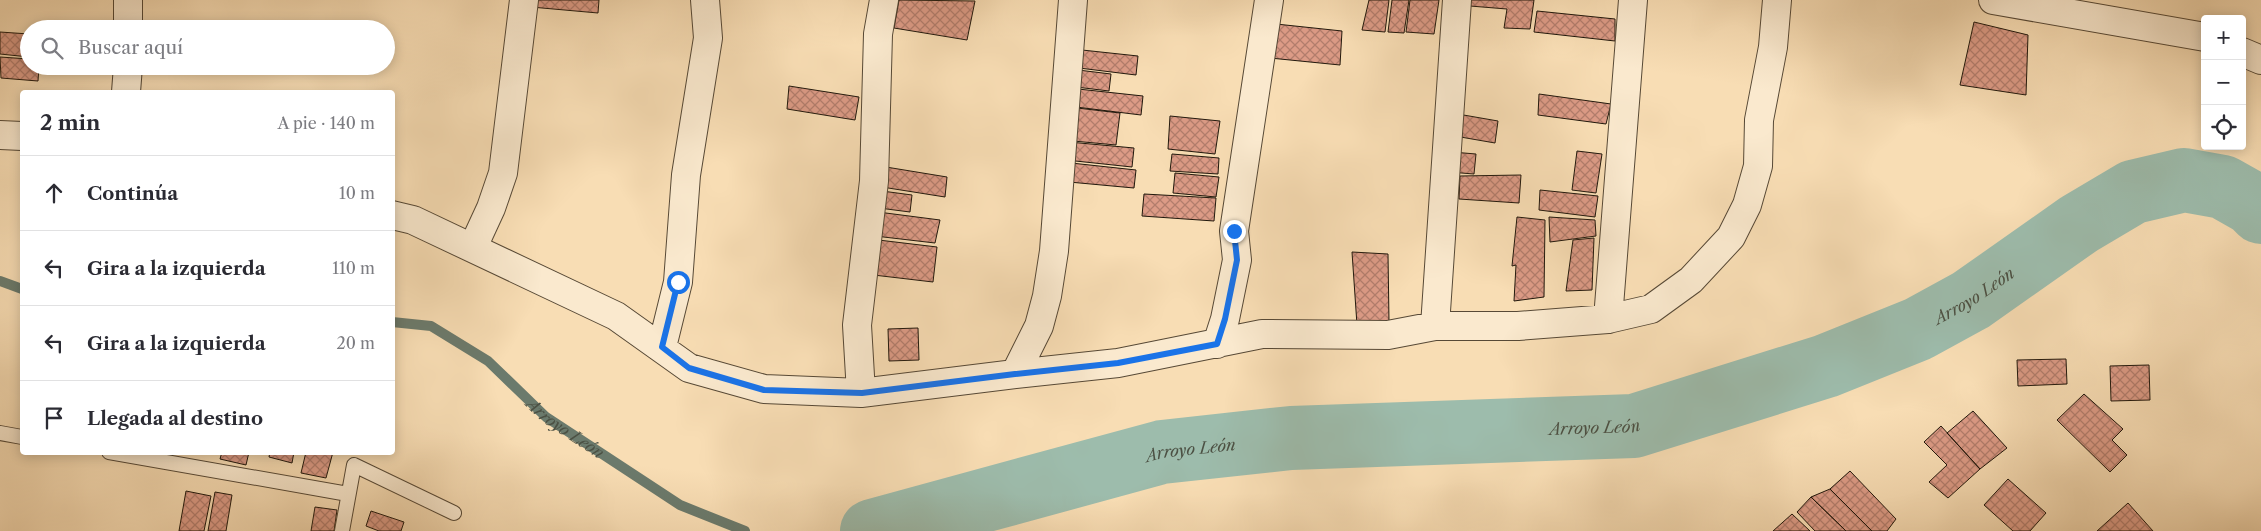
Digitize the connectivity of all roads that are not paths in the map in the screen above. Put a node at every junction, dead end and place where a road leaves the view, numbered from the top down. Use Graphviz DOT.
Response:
graph roads {
  1 [pos="128,0"];
  2 [pos="524,0"];
  3 [pos="705,0"];
  4 [pos="884,0"];
  5 [pos="1073,0"];
  6 [pos="1269,0"];
  7 [pos="1457,0"];
  8 [pos="1634,0"];
  9 [pos="1777,0"];
  10 [pos="1993,0"];
  11 [pos="128,20"];
  12 [pos="2201,36"];
  13 [pos="2246,54"];
  14 [pos="2261,60"];
  15 [pos="128,75"];
  16 [pos="127,90"];
  17 [pos="0,135"];
  18 [pos="20,136"];
  19 [pos="395,215"];
  20 [pos="473,247"];
  21 [pos="1608,319"];
  22 [pos="1435,326"];
  23 [pos="1217,344"];
  24 [pos="662,347"];
  25 [pos="1015,374"];
  26 [pos="862,393"];
  27 [pos="0,433"];
  28 [pos="20,437"];
  29 [pos="126,455"];
  30 [pos="348,494"];
  31 [pos="454,514"];
  32 [pos="342,531"];
  1 -- 11 [label="street"];
  2 -- 20 [label="street"];
  3 -- 24 [label="street"];
  4 -- 26 [label="street"];
  5 -- 25 [label="street"];
  6 -- 23 [label="street"];
  7 -- 22 [label="street"];
  8 -- 21 [label="street"];
  9 -- 21 [label="street"];
  10 -- 12 [label="street"];
  13 -- 14 [label="street"];
  15 -- 16 [label="street"];
  17 -- 18 [label="street"];
  19 -- 20 [label="street"];
  20 -- 24 [label="street"];
  21 -- 22 [label="street"];
  22 -- 23 [label="street"];
  23 -- 25 [label="street"];
  24 -- 26 [label="street"];
  25 -- 26 [label="street"];
  27 -- 28 [label="lane"];
  29 -- 30 [label="lane"];
  30 -- 31 [label="lane"];
  30 -- 32 [label="lane"];
}
